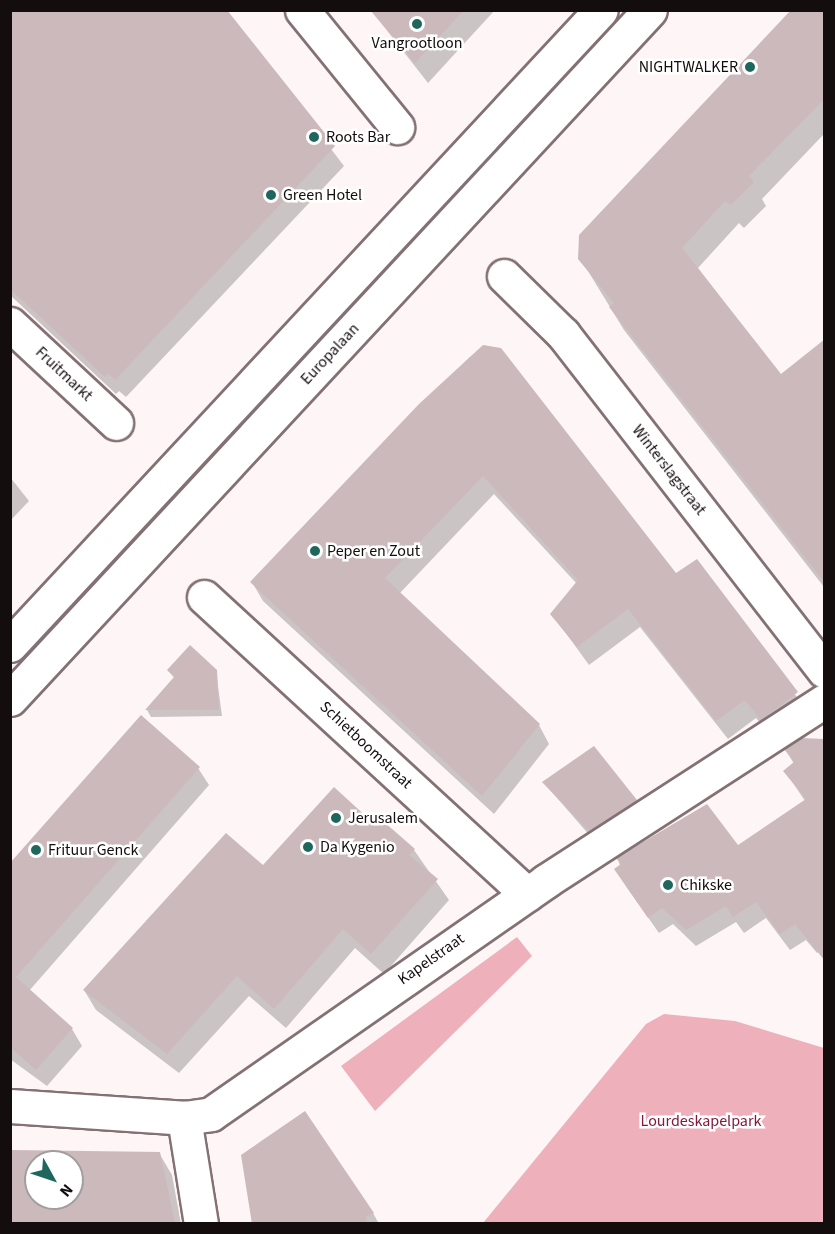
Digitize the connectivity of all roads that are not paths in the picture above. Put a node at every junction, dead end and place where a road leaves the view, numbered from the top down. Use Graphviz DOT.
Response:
graph roads {
  1 [pos="302,10"];
  2 [pos="600,10"];
  3 [pos="650,10"];
  4 [pos="397,128"];
  5 [pos="504,276"];
  6 [pos="10,324"];
  7 [pos="116,423"];
  8 [pos="204,597"];
  9 [pos="10,645"];
  10 [pos="825,671"];
  11 [pos="10,699"];
  12 [pos="825,701"];
  13 [pos="527,894"];
  14 [pos="10,1106"];
  15 [pos="184,1118"];
  16 [pos="201,1224"];
  1 -- 4 [label="street"];
  2 -- 9 [label="street"];
  3 -- 11 [label="street, Europalaan"];
  5 -- 10 [label="street, Winterslagstraat"];
  6 -- 7 [label="street, Fruitmarkt"];
  8 -- 13 [label="street, Schietboomstraat"];
  12 -- 13 [label="street, Kapelstraat"];
  13 -- 15 [label="street, Kapelstraat"];
  14 -- 15 [label="street, Kapelstraat"];
  15 -- 16 [label="street"];
}
